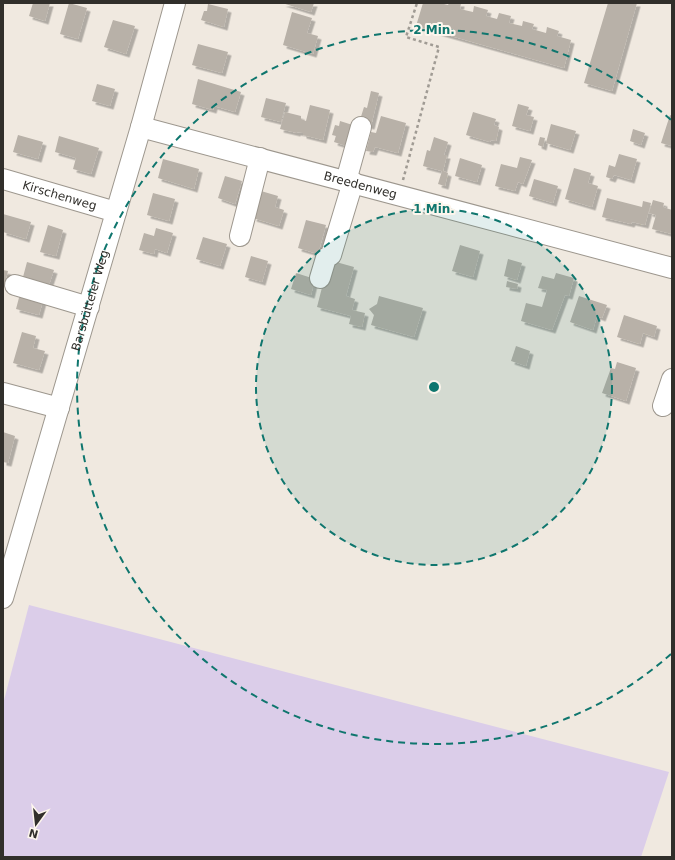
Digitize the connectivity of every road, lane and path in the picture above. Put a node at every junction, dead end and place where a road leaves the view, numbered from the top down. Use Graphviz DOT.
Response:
graph roads {
  1 [pos="175,3"];
  2 [pos="417,3"];
  3 [pos="141,127"];
  4 [pos="361,127"];
  5 [pos="260,158"];
  6 [pos="3,179"];
  7 [pos="350,182"];
  8 [pos="399,194"];
  9 [pos="116,212"];
  10 [pos="240,236"];
  11 [pos="672,268"];
  12 [pos="320,278"];
  13 [pos="15,285"];
  14 [pos="88,307"];
  15 [pos="672,379"];
  16 [pos="3,392"];
  17 [pos="663,406"];
  18 [pos="59,408"];
  19 [pos="11,543"];
  20 [pos="3,598"];
  1 -- 3 [label="street, Barsbütteler Weg"];
  2 -- 8 [label="path"];
  3 -- 5 [label="street, Breedenweg"];
  3 -- 9 [label="street, Barsbütteler Weg"];
  4 -- 7 [label="street"];
  5 -- 7 [label="street, Breedenweg"];
  5 -- 10 [label="street"];
  6 -- 9 [label="street, Kirschenweg"];
  7 -- 8 [label="street, Breedenweg"];
  7 -- 12 [label="street"];
  8 -- 11 [label="street, Breedenweg"];
  9 -- 14 [label="street, Barsbütteler Weg"];
  13 -- 14 [label="street"];
  14 -- 18 [label="street, Barsbütteler Weg"];
  15 -- 17 [label="street"];
  16 -- 18 [label="street"];
  18 -- 19 [label="street, Barsbütteler Weg"];
  19 -- 20 [label="street, Barsbütteler Weg"];
}
